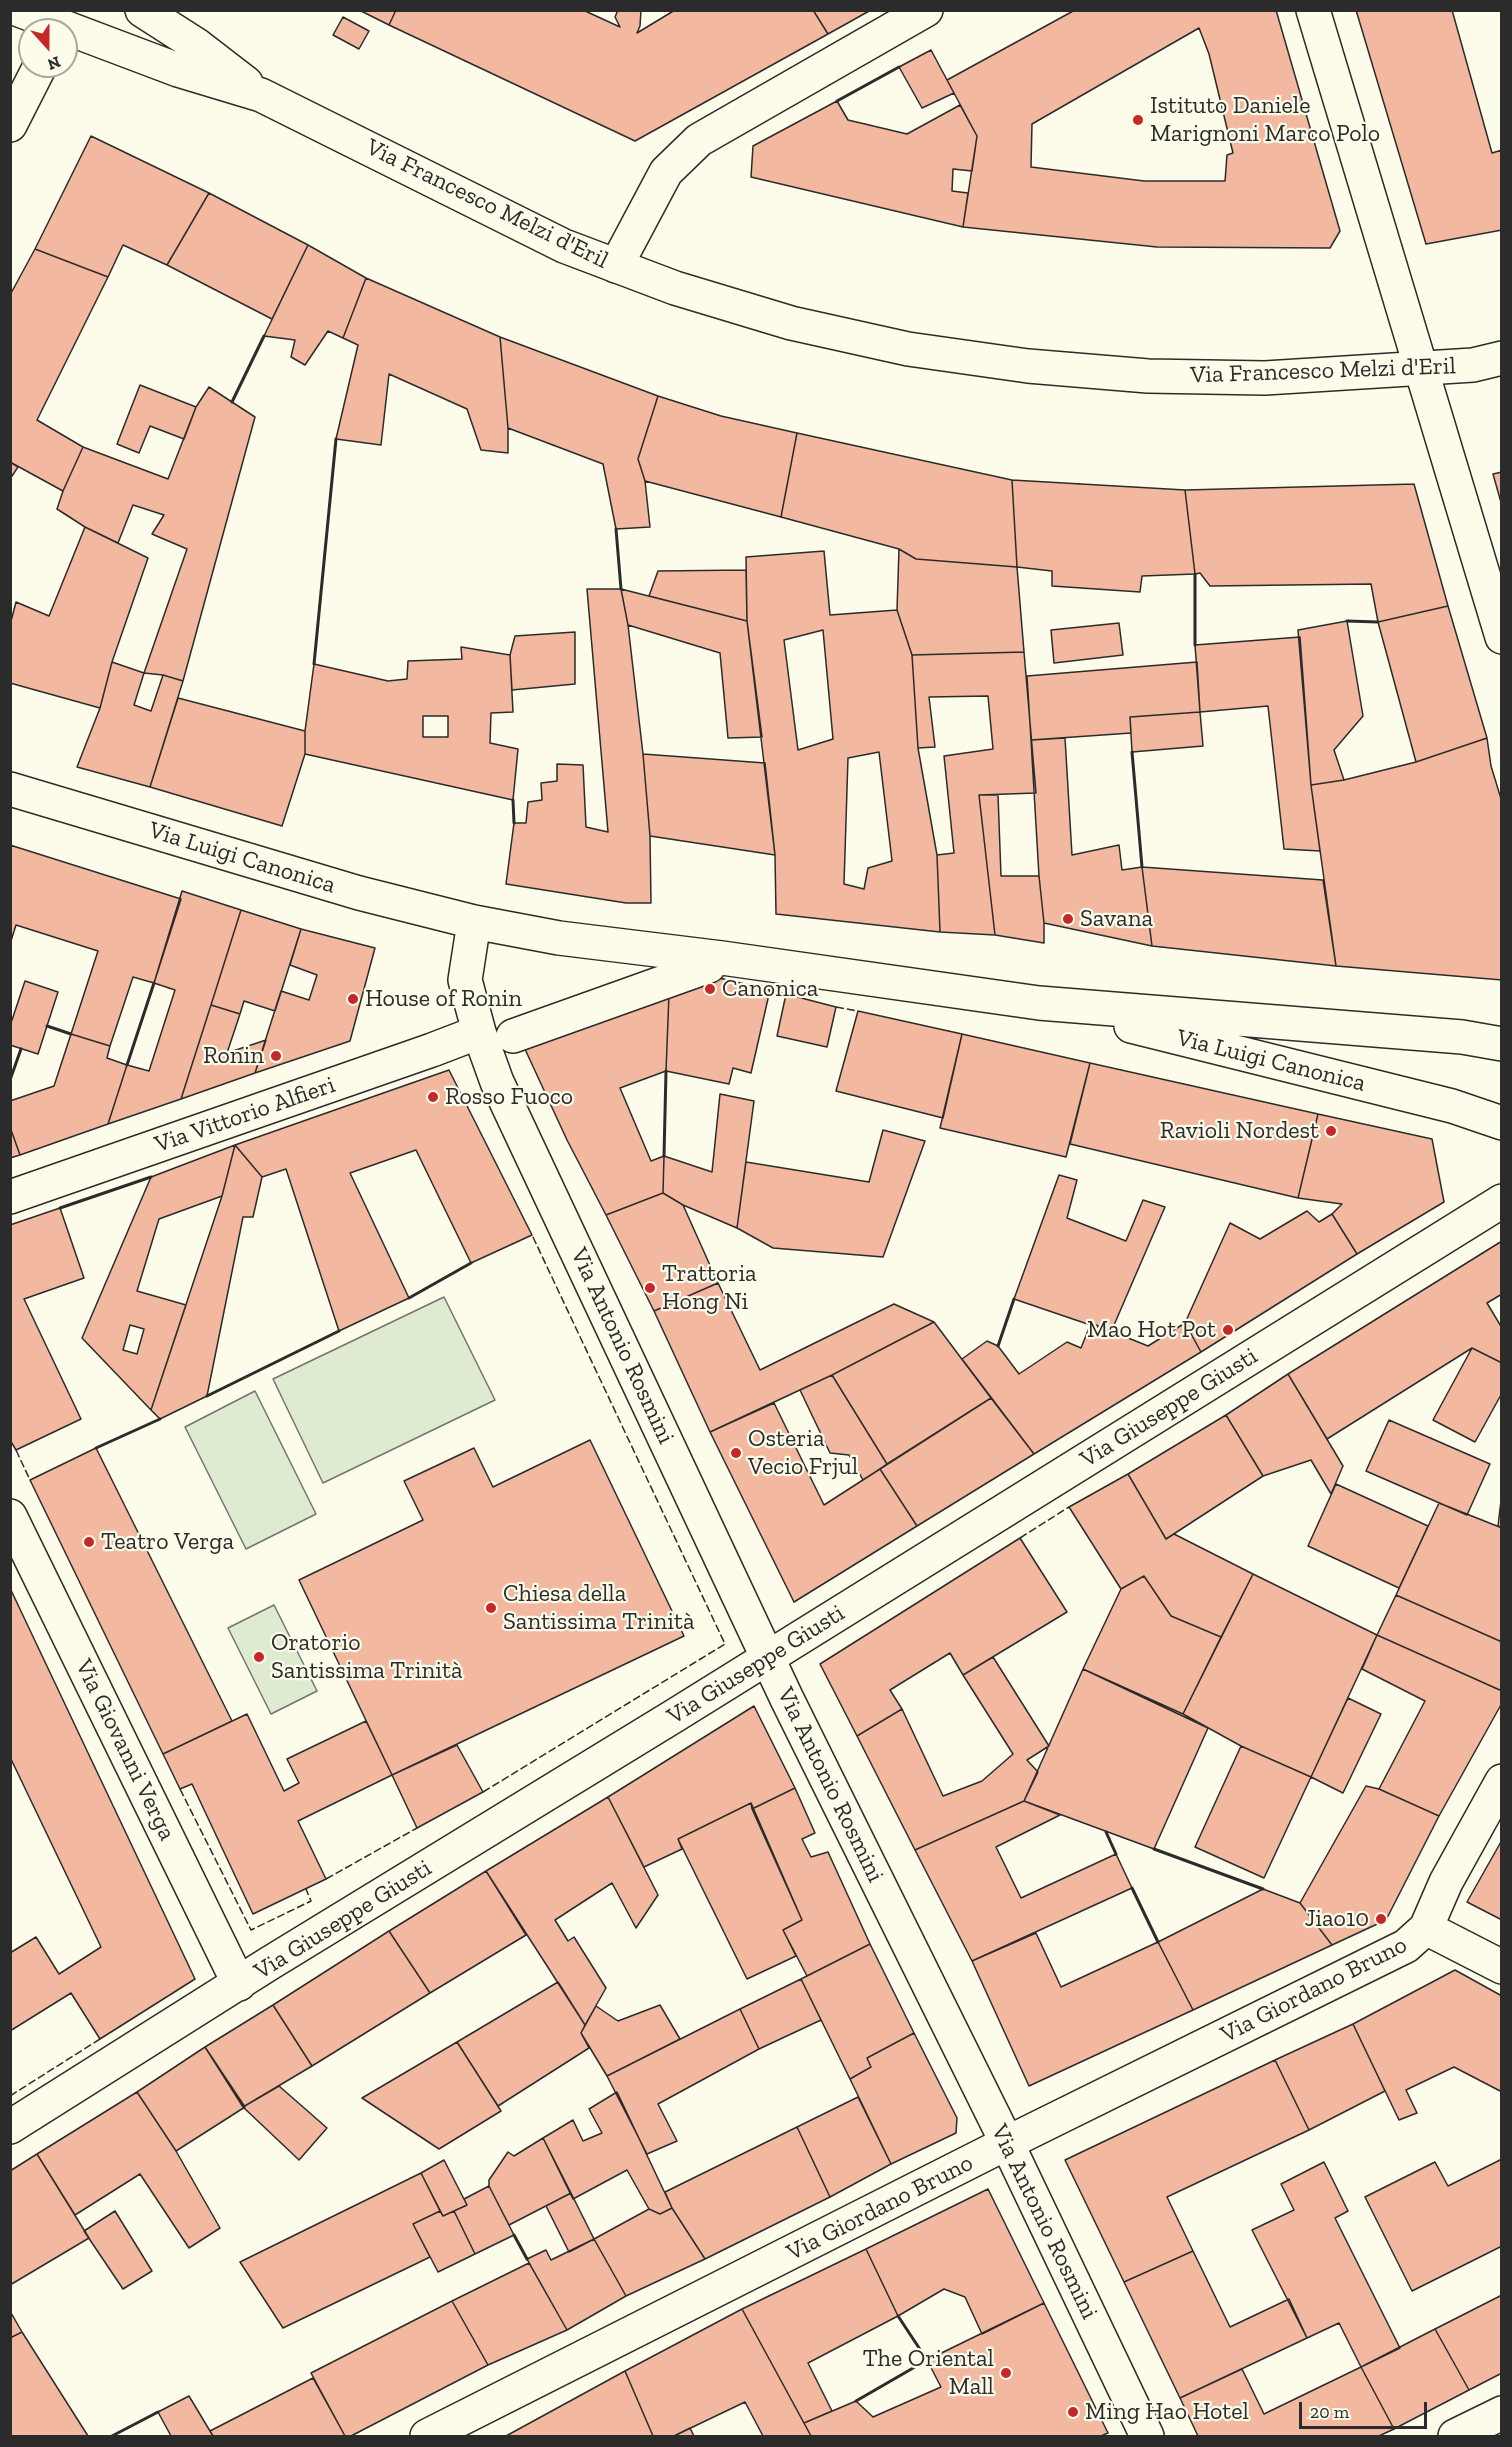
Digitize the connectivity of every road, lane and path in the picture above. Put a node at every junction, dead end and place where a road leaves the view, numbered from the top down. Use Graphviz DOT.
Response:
graph roads {
  1 [pos="19,10"];
  2 [pos="142,10"];
  3 [pos="926,10"];
  4 [pos="1313,10"];
  5 [pos="47,18"];
  6 [pos="78,29"];
  7 [pos="34,78"];
  8 [pos="261,95"];
  9 [pos="10,125"];
  10 [pos="616,266"];
  11 [pos="1502,358"];
  12 [pos="1422,368"];
  13 [pos="1502,637"];
  14 [pos="10,789"];
  15 [pos="474,922"];
  16 [pos="715,962"];
  17 [pos="1039,1003"];
  18 [pos="479,1032"];
  19 [pos="513,1036"];
  20 [pos="1502,1044"];
  21 [pos="1502,1123"];
  22 [pos="10,1197"];
  23 [pos="1502,1201"];
  24 [pos="10,1516"];
  25 [pos="768,1658"];
  26 [pos="1502,1781"];
  27 [pos="1426,1928"];
  28 [pos="1502,1967"];
  29 [pos="239,1984"];
  30 [pos="10,2127"];
  31 [pos="1007,2143"];
  32 [pos="1502,2413"];
  33 [pos="427,2436"];
  34 [pos="1147,2436"];
  35 [pos="1455,2436"];
  1 -- 5 [label="street, Via Francesco Melzi d'Eril"];
  2 -- 8 [label="street, Via Francesco Melzi d'Eril"];
  3 -- 10 [label="street"];
  4 -- 12 [label="street"];
  6 -- 8 [label="street, Via Francesco Melzi d'Eril"];
  7 -- 9 [label="street"];
  8 -- 10 [label="street, Via Francesco Melzi d'Eril"];
  10 -- 12 [label="street, Via Francesco Melzi d'Eril"];
  11 -- 12 [label="street, Via Francesco Melzi d'Eril"];
  12 -- 13 [label="street"];
  14 -- 15 [label="street, Via Luigi Canonica"];
  15 -- 16 [label="street, Via Luigi Canonica"];
  15 -- 18 [label="street, Via Antonio Rosmini"];
  16 -- 17 [label="street, Via Luigi Canonica"];
  16 -- 19 [label="street"];
  17 -- 20 [label="street, Via Luigi Canonica"];
  17 -- 21 [label="street, Via Luigi Canonica"];
  18 -- 22 [label="street, Via Vittorio Alfieri"];
  18 -- 25 [label="street, Via Antonio Rosmini"];
  23 -- 25 [label="street, Via Giuseppe Giusti"];
  24 -- 29 [label="street, Via Giovanni Verga"];
  25 -- 29 [label="street, Via Giuseppe Giusti"];
  25 -- 31 [label="street, Via Antonio Rosmini"];
  26 -- 27 [label="street"];
  27 -- 28 [label="street"];
  27 -- 31 [label="street, Via Giordano Bruno"];
  29 -- 30 [label="street, Via Giuseppe Giusti"];
  31 -- 33 [label="street, Via Giordano Bruno"];
  31 -- 34 [label="street, Via Antonio Rosmini"];
  32 -- 35 [label="street"];
}
